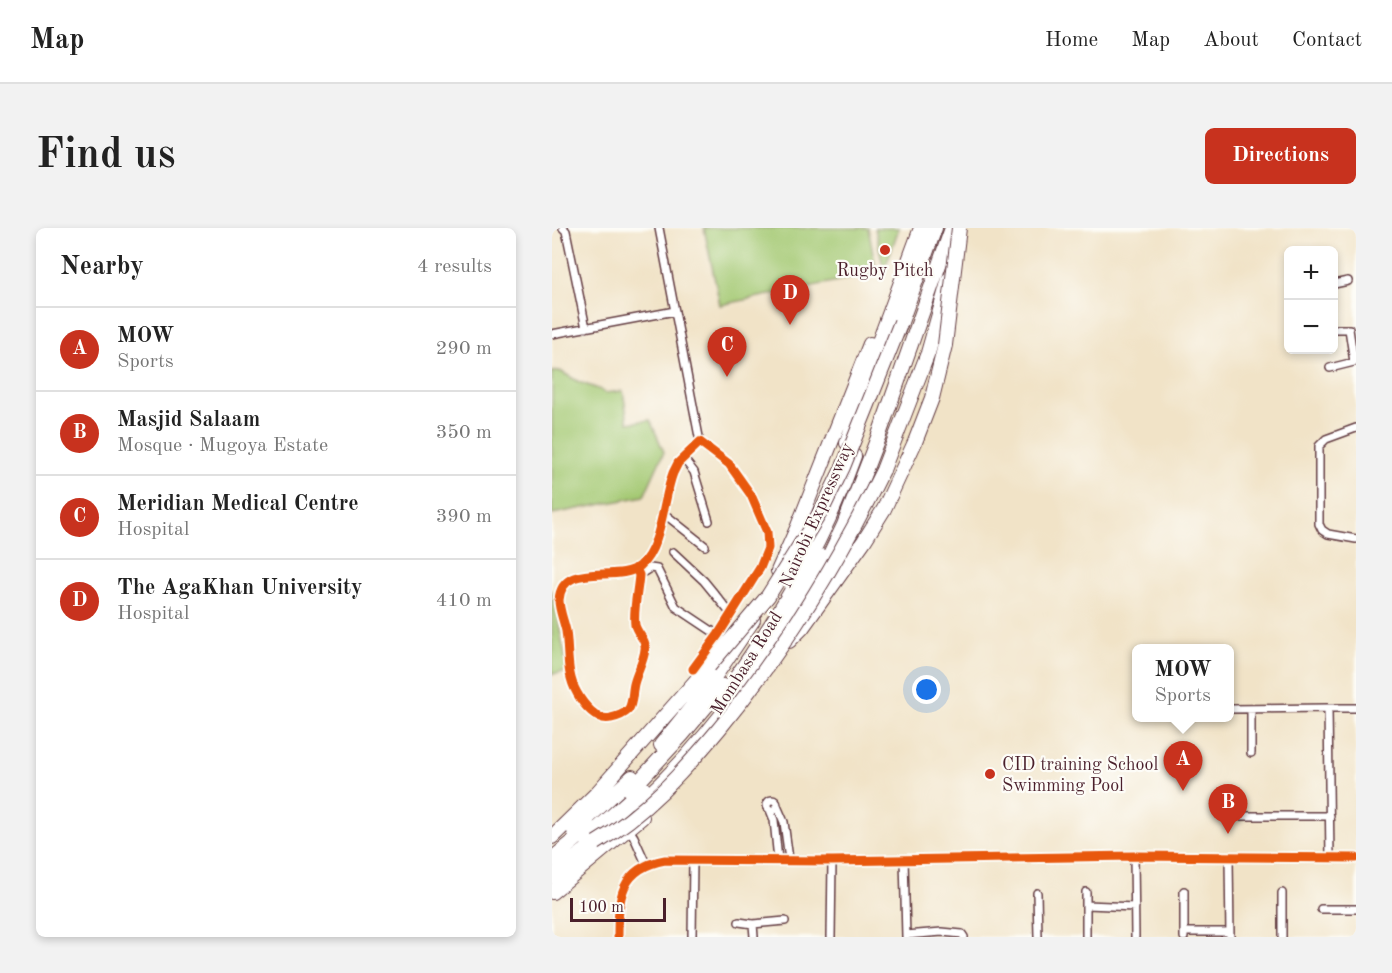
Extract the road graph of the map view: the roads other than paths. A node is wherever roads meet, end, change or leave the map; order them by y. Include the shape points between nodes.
1 (563, 228) edge
2 (659, 228) edge
3 (921, 228) edge
4 (935, 228) edge
5 (943, 228) edge
6 (952, 228) edge
7 (962, 228) edge
8 (1348, 281) dead end
9 (1338, 283) edge
10 (675, 311) junction
11 (896, 316) junction
12 (586, 328) junction
13 (1338, 329) edge
14 (552, 334) edge
15 (1355, 363) edge
16 (1330, 368) dead end
17 (1356, 428) edge
18 (700, 442) junction
19 (683, 458) junction
20 (662, 512) junction
21 (709, 521) dead end
22 (1356, 539) edge
23 (705, 546) dead end
24 (673, 552) dead end
25 (638, 572) junction
26 (731, 614) junction
27 (718, 635) junction
28 (767, 664) junction
29 (693, 669) dead end
30 (1328, 708) junction
31 (1356, 708) edge
32 (1234, 709) edge
33 (1251, 709) junction
34 (1251, 753) dead end
35 (1234, 816) dead end
36 (1330, 816) junction
37 (629, 829) junction
38 (552, 837) edge
39 (596, 843) junction
40 (552, 850) edge
41 (1134, 856) junction
42 (1229, 858) junction
43 (1330, 858) junction
44 (1356, 858) edge
45 (552, 859) edge
46 (789, 859) junction
47 (904, 859) junction
48 (778, 860) junction
49 (693, 861) junction
50 (832, 861) junction
51 (647, 866) junction
52 (552, 867) edge
53 (552, 876) edge
54 (1184, 891) dead end
55 (552, 892) edge
56 (1086, 892) dead end
57 (1037, 893) dead end
58 (1282, 893) dead end
59 (1087, 905) junction
60 (1135, 907) junction
61 (1321, 909) dead end
62 (1356, 909) edge
63 (785, 921) dead end
64 (739, 922) dead end
65 (753, 924) junction
66 (1184, 934) edge
67 (1230, 934) edge
68 (906, 936) edge
69 (618, 937) edge
70 (692, 937) edge
71 (754, 937) edge
72 (831, 937) edge
73 (964, 937) edge
74 (1038, 937) edge
75 (1086, 937) edge
76 (1135, 937) edge
77 (1282, 937) edge

1 - 12 street
2 - 10 street
3 - 11 highway, Mombasa Road
4 - 11 highway, Nairobi Expressway
5 - 39 highway, Nairobi Expressway, bridge via 849,491 804,591 757,666 703,737 647,797
6 - 28 highway, Mombasa Road via 844,525 813,588
7 - 28 highway, bridge via 945,345 932,398 915,442 884,509 864,541 802,628
7 - 39 highway, bridge via 928,353 883,470 832,570 771,664 687,767 637,815
8 - 9 street
10 - 12 street
10 - 18 street
11 - 38 highway, bridge via 843,467 823,508 768,596 596,794
11 - 40 highway via 874,334 798,526 771,588 745,634 652,756
11 - 45 highway, Mombasa Road via 873,358 823,517 767,621 728,679 654,766
11 - 52 highway, Nairobi Expressway, bridge via 845,481 797,584 760,645 676,754 606,823
12 - 14 street
13 - 15 street via 1348,329
15 - 16 street
17 - 22 street via 1326,439 1319,446 1318,506 1322,530
18 - 19 street
18 - 26 street via 729,464 751,495 767,532 768,548 760,568
19 - 20 street via 673,473
19 - 21 street via 694,472
20 - 23 street
20 - 25 street via 651,550
24 - 26 street
25 - 25 street via 574,577 561,593 570,659 568,674 582,702 602,718 625,713 630,706 645,651 635,621
25 - 27 street via 657,569 676,607
26 - 27 street
27 - 29 street
28 - 37 highway, Mombasa Road via 720,736
30 - 31 street
30 - 33 street
30 - 36 street
32 - 33 street
33 - 34 street
35 - 36 street
36 - 43 street
37 - 51 street
37 - 55 highway, Mombasa Road
39 - 53 highway, Nairobi Expressway
41 - 42 street
41 - 47 street
41 - 60 street
42 - 43 street
42 - 67 street
43 - 44 street
46 - 48 street
46 - 48 street via 783,822 774,808
46 - 50 street
47 - 50 street
47 - 68 street
48 - 49 street
49 - 51 street via 665,860
49 - 70 street
50 - 72 street
51 - 69 street via 630,878 621,893
54 - 66 street
56 - 59 street
57 - 74 street
58 - 77 street
59 - 60 street
59 - 75 street
60 - 76 street
61 - 62 street
63 - 65 street
64 - 65 street
65 - 71 street
66 - 67 street
68 - 73 street via 942,932

